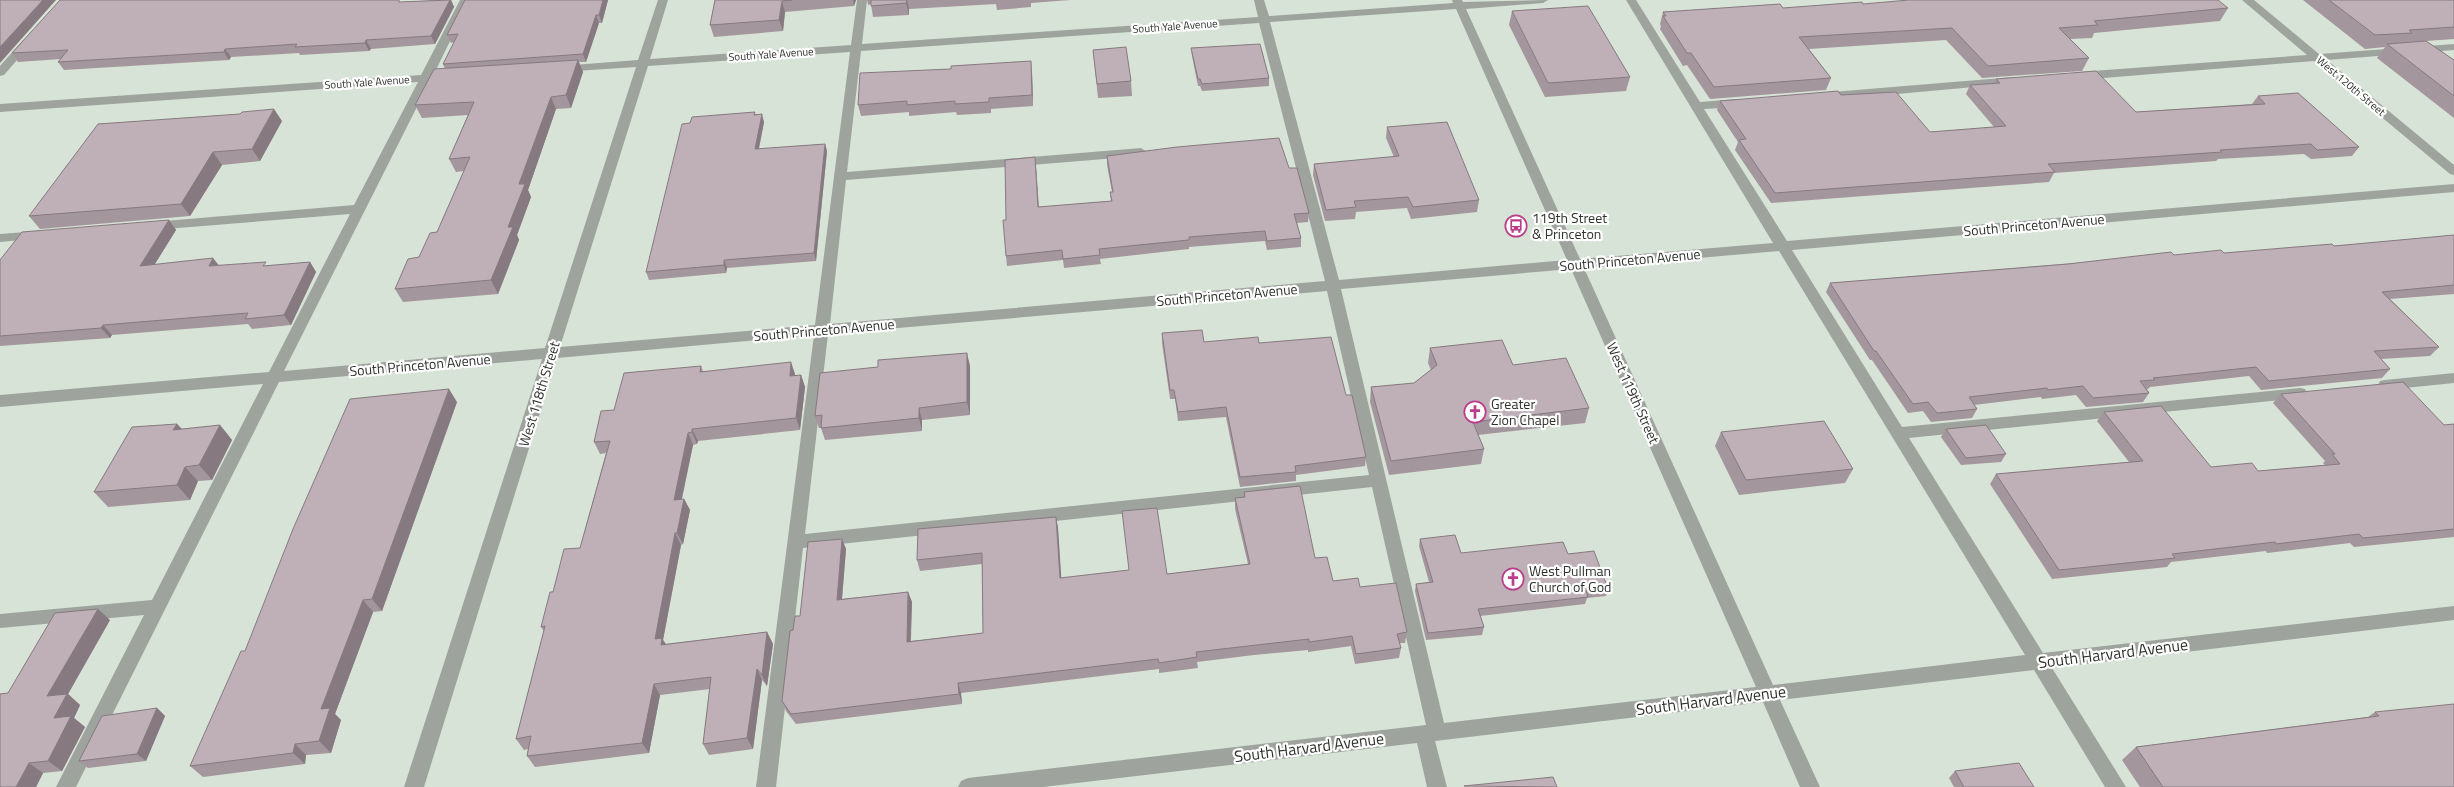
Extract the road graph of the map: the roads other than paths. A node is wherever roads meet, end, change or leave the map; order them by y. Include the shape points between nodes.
1 (465, 0) edge
2 (663, 0) edge
3 (862, 0) edge
4 (1259, 0) edge
5 (1543, 0) edge
6 (1631, 0) edge
7 (2247, 0) edge
8 (1458, 3) edge
9 (1264, 20) junction
10 (32, 36) edge
11 (2454, 47) edge
12 (856, 48) junction
13 (2317, 58) junction
14 (643, 63) junction
15 (548, 69) edge
16 (0, 73) edge
17 (463, 75) edge
18 (425, 78) junction
19 (2064, 78) edge
20 (2024, 81) edge
21 (1806, 98) edge
22 (1746, 102) edge
23 (1696, 106) junction
24 (0, 108) edge
25 (1157, 151) edge
26 (2454, 171) edge
27 (841, 176) junction
28 (2454, 188) edge
29 (359, 209) junction
30 (136, 227) edge
31 (48, 234) edge
32 (0, 238) edge
33 (1783, 246) junction
34 (1575, 264) junction
35 (1334, 286) junction
36 (822, 330) junction
37 (551, 354) junction
38 (273, 378) junction
39 (2454, 378) edge
40 (2375, 386) edge
41 (2315, 392) edge
42 (0, 401) edge
43 (1898, 433) junction
44 (1379, 480) junction
45 (796, 542) junction
46 (157, 607) junction
47 (2454, 613) edge
48 (0, 622) edge
49 (2039, 662) junction
50 (1767, 693) junction
51 (1430, 733) junction
52 (66, 787) edge
53 (414, 787) edge
54 (766, 787) edge
55 (968, 787) edge
56 (1437, 787) edge
57 (1810, 787) edge
58 (2116, 787) edge

1 - 18 street
2 - 14 street, West 118th Street
3 - 12 street
4 - 9 street
5 - 8 street, South Yale Avenue
6 - 23 street
7 - 13 street, West 120th Street
8 - 9 street, South Yale Avenue
8 - 34 street, West 119th Street
9 - 12 street, South Yale Avenue
9 - 35 street via 1290,141
10 - 16 street
11 - 13 street
12 - 14 street, South Yale Avenue
12 - 27 street
13 - 19 street
13 - 26 street, West 120th Street
14 - 15 street, South Yale Avenue
14 - 37 street, West 118th Street
17 - 18 street, South Yale Avenue
18 - 24 street, South Yale Avenue
18 - 29 street
20 - 21 street
22 - 23 street
23 - 33 street
25 - 27 street
27 - 36 street
28 - 33 street, South Princeton Avenue
29 - 30 street
29 - 38 street
31 - 32 street
33 - 34 street, South Princeton Avenue
33 - 43 street
34 - 35 street, South Princeton Avenue
34 - 50 street, West 119th Street
35 - 36 street, South Princeton Avenue
35 - 44 street
36 - 37 street, South Princeton Avenue
36 - 45 street
37 - 38 street, South Princeton Avenue
37 - 53 street, West 118th Street
38 - 42 street, South Princeton Avenue
38 - 46 street
39 - 40 street
41 - 43 street
43 - 49 street
44 - 45 street
44 - 51 street
45 - 54 street
46 - 48 street
46 - 52 street
47 - 49 street, South Harvard Avenue
49 - 50 street, South Harvard Avenue
49 - 58 street
50 - 51 street, South Harvard Avenue
50 - 57 street, West 119th Street
51 - 55 street, South Harvard Avenue
51 - 56 street

